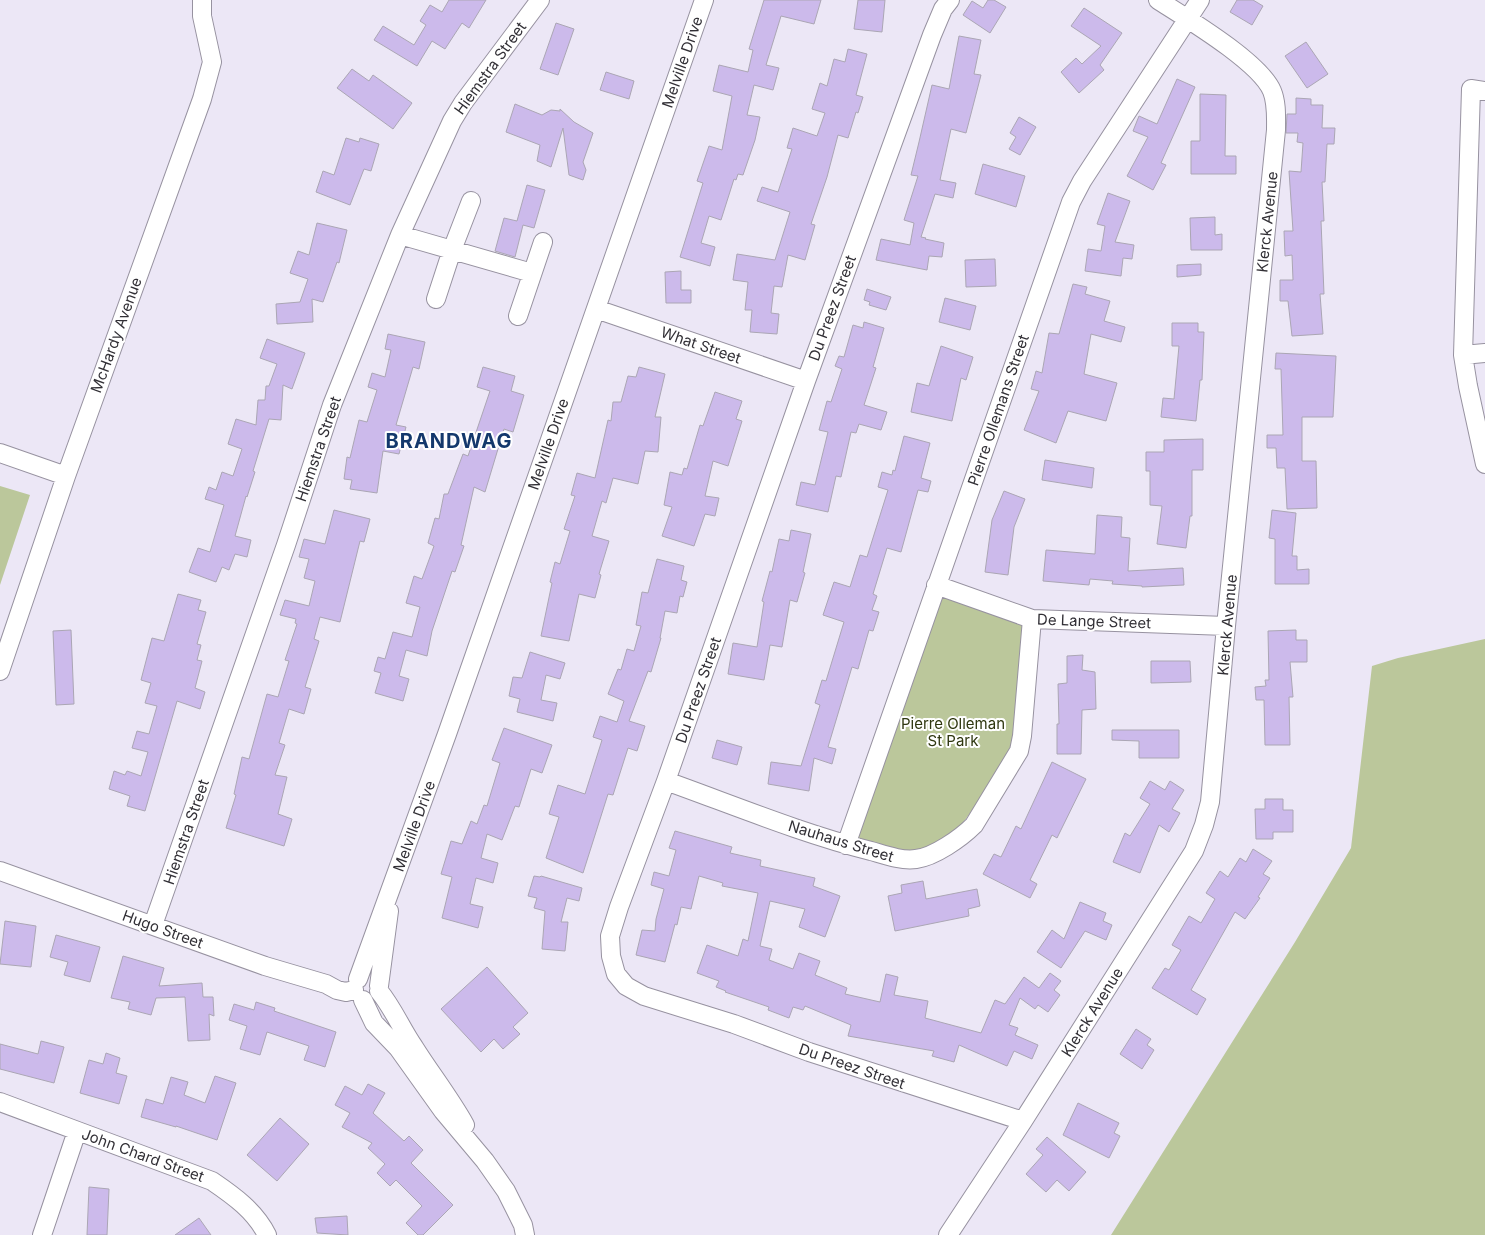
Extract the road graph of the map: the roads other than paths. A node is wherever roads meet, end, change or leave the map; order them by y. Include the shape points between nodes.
1 (202, 0) edge
2 (540, 0) edge
3 (704, 0) edge
4 (950, 0) edge
5 (1158, 0) edge
6 (1200, 0) edge
7 (1187, 18) junction
8 (1485, 91) edge
9 (471, 201) dead end
10 (400, 235) junction
11 (543, 242) dead end
12 (452, 250) junction
13 (532, 273) junction
14 (436, 299) dead end
15 (596, 309) junction
16 (518, 316) dead end
17 (1485, 353) edge
18 (1463, 355) junction
19 (806, 381) junction
20 (0, 453) edge
21 (1485, 464) edge
22 (66, 476) junction
23 (936, 585) junction
24 (1032, 619) junction
25 (1226, 626) junction
26 (0, 670) edge
27 (666, 782) junction
28 (846, 845) junction
29 (0, 872) edge
30 (391, 888) junction
31 (153, 925) junction
32 (358, 988) junction
33 (379, 988) junction
34 (0, 1102) edge
35 (1023, 1121) junction
36 (78, 1131) junction
37 (485, 1161) junction
38 (42, 1235) edge
39 (267, 1235) edge
40 (525, 1235) edge
41 (948, 1235) edge

1 - 22 street, McHardy Avenue via 202,16 212,62 202,99
2 - 10 street, Hiemstra Street via 472,89 452,122
3 - 15 street, Melville Drive
4 - 19 street, Du Preez Street via 932,35
5 - 7 street, Klerck Avenue
6 - 7 street, Pierre Ollemans Street
7 - 23 street, Pierre Ollemans Street via 1071,202
7 - 25 street, Klerck Avenue via 1264,77 1276,106
8 - 18 street via 1471,89
9 - 12 street
10 - 12 street
10 - 31 street, Hiemstra Street via 332,405
11 - 13 street
12 - 13 street
12 - 14 street
13 - 16 street
15 - 19 street, What Street
15 - 30 street, Melville Drive
17 - 18 street
18 - 21 street
19 - 27 street, Du Preez Street
20 - 22 street
22 - 26 street, McHardy Avenue
23 - 24 street, De Lange Street
23 - 28 street, Pierre Ollemans Street
24 - 25 street, De Lange Street
24 - 28 street, Nauhaus Street via 1019,751 974,825 965,834 917,859 905,860
25 - 35 street, Klerck Avenue via 1210,802 1204,825 1189,859
27 - 28 street, Nauhaus Street
27 - 35 street, Du Preez Street via 610,936 610,956 616,974 626,986 644,996
29 - 31 street, Hugo Street
30 - 32 street, Melville Drive
30 - 33 street, Melville Drive
31 - 32 street, Hugo Street via 346,992
32 - 33 street, Hugo Street via 362,976 370,976 377,981
32 - 37 street via 374,1023 398,1048 442,1111
33 - 37 street via 417,1052 452,1102
34 - 36 street, John Chard Street
35 - 41 street, Klerck Avenue
36 - 38 street
36 - 39 street, John Chard Street via 212,1181 237,1198 261,1222
37 - 40 street via 506,1191

